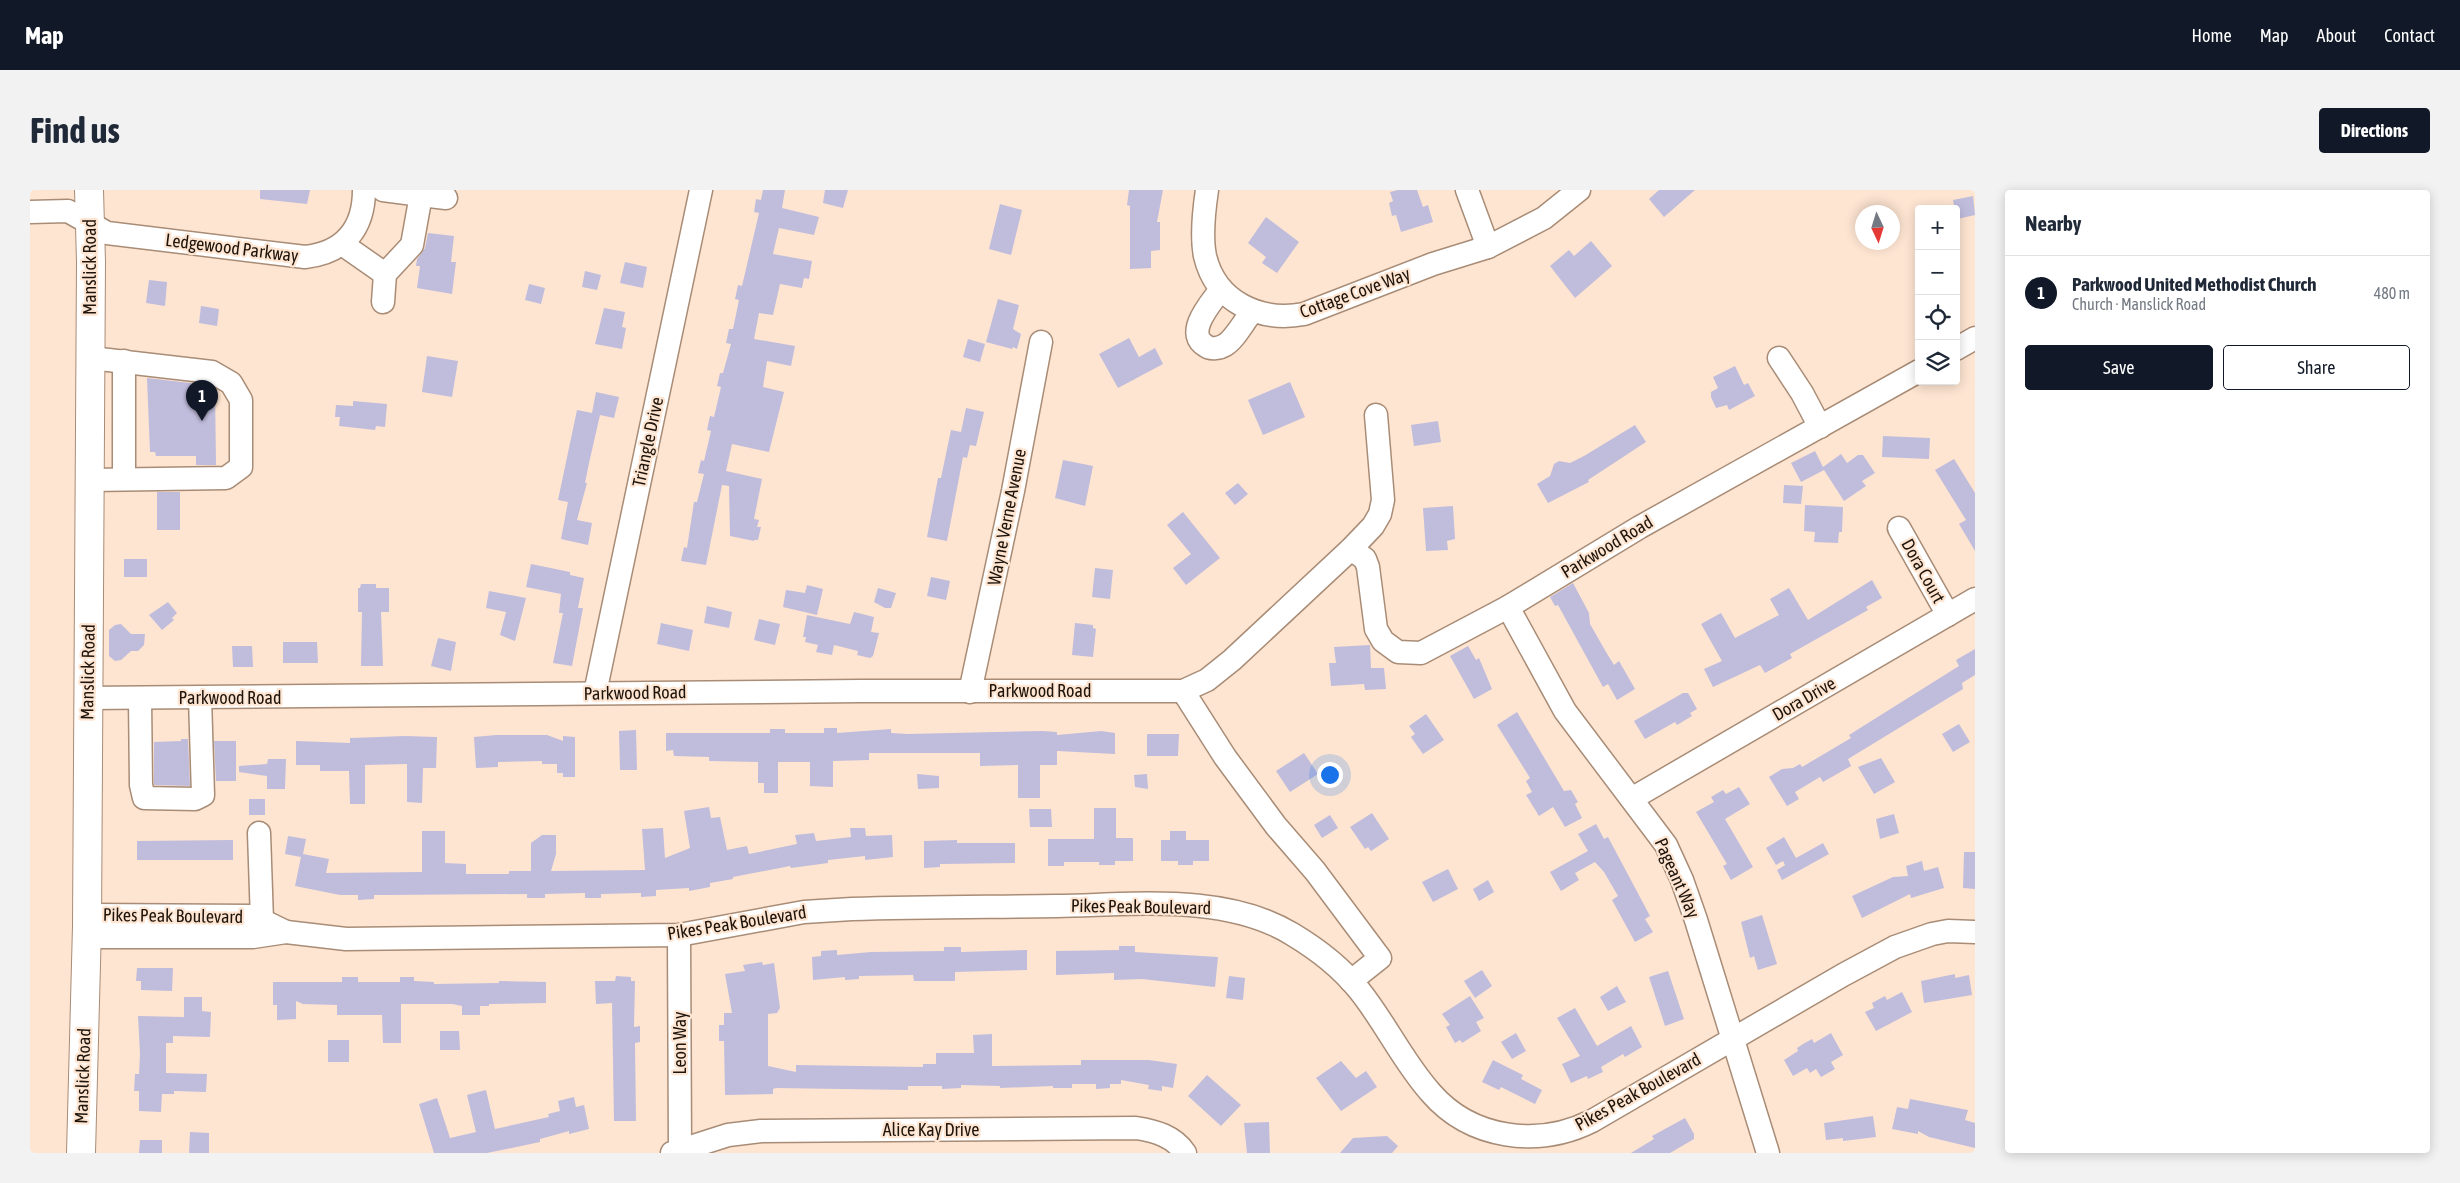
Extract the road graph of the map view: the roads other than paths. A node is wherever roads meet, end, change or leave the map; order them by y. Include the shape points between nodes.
1 (89, 190) edge
2 (364, 190) edge
3 (383, 190) edge
4 (701, 190) edge
5 (1207, 190) edge
6 (1467, 190) edge
7 (1579, 190) edge
8 (421, 195) junction
9 (446, 198) dead end
10 (30, 212) edge
11 (91, 223) junction
12 (342, 244) junction
13 (1488, 247) junction
14 (385, 274) junction
15 (1221, 289) junction
16 (383, 302) dead end
17 (1252, 312) junction
18 (1975, 338) edge
19 (1041, 342) dead end
20 (1960, 347) edge
21 (90, 358) junction
22 (1779, 358) dead end
23 (124, 361) junction
24 (1915, 373) edge
25 (1376, 415) dead end
26 (1820, 427) junction
27 (124, 479) junction
28 (90, 480) junction
29 (1899, 528) dead end
30 (1351, 550) junction
31 (1975, 599) edge
32 (1508, 607) junction
33 (1948, 614) junction
34 (1183, 691) junction
35 (970, 692) junction
36 (595, 693) junction
37 (87, 698) junction
38 (140, 698) junction
39 (200, 698) junction
40 (1632, 798) junction
41 (259, 833) dead end
42 (262, 921) junction
43 (87, 926) junction
44 (286, 932) junction
45 (1975, 932) edge
46 (679, 935) junction
47 (1351, 981) junction
48 (1732, 1039) junction
49 (1516, 1145) edge
50 (676, 1152) edge
51 (81, 1153) edge
52 (1185, 1153) edge
53 (1768, 1153) edge

1 - 11 main road, Manslick Road
2 - 12 street, Ledgewood Parkway via 360,218
3 - 8 street
4 - 36 street, Triangle Drive
5 - 15 street, Cottage Cove Way via 1204,249 1211,272
6 - 13 street
7 - 13 street, Cottage Cove Way via 1544,218
8 - 9 street
8 - 14 street via 412,245
10 - 11 street, Ledgewood Parkway via 68,211
11 - 12 street, Ledgewood Parkway via 107,232 305,258 320,256
11 - 21 main road, Manslick Road
12 - 14 street
13 - 17 street, Cottage Cove Way via 1433,264 1304,314 1287,318
14 - 16 street
15 - 17 street, Cottage Cove Way
15 - 17 street via 1198,327 1198,338 1206,347 1226,344
18 - 20 street
19 - 35 street, Wayne Verne Avenue
21 - 23 street
21 - 28 main road, Manslick Road
22 - 26 street
23 - 27 street
23 - 27 street via 212,372 231,383 241,400 241,467 226,478
24 - 26 street, Parkwood Road
25 - 30 street, Parkwood Road via 1383,500 1373,526
26 - 32 street, Parkwood Road via 1640,527
27 - 28 street
28 - 37 main road, Manslick Road
29 - 33 street, Dora Court
30 - 32 street, Parkwood Road via 1365,559 1368,567 1376,629 1383,641 1398,652 1421,653
30 - 34 street, Parkwood Road via 1232,660 1207,680
31 - 33 street, Dora Drive
32 - 40 street, Pageant Way via 1565,711
33 - 40 street, Dora Drive
34 - 35 street, Parkwood Road
34 - 47 street via 1225,757 1380,958
35 - 36 street, Parkwood Road
36 - 39 street, Parkwood Road
37 - 38 street, Parkwood Road
37 - 43 main road, Manslick Road
38 - 39 street, Parkwood Road
38 - 39 street via 144,798 195,799 203,795
40 - 48 street, Pageant Way via 1666,845 1682,880
41 - 42 street
42 - 43 street, Pikes Peak Boulevard via 253,916
42 - 44 street, Pikes Peak Boulevard
43 - 44 street, Pikes Peak Boulevard via 253,936
43 - 51 main road, Manslick Road
44 - 46 street, Pikes Peak Boulevard via 346,939
45 - 48 street, Pikes Peak Boulevard via 1932,934 1895,947
46 - 47 street, Pikes Peak Boulevard via 804,912 852,909 1196,906 1244,913 1290,932 1322,953
46 - 50 street, Leon Way
47 - 49 street, Pikes Peak Boulevard via 1430,1093 1446,1108 1477,1127
48 - 49 street, Pikes Peak Boulevard via 1574,1129
48 - 53 street, Pageant Way
50 - 52 street, Alice Kay Drive via 728,1135 761,1131 1136,1128 1164,1135

